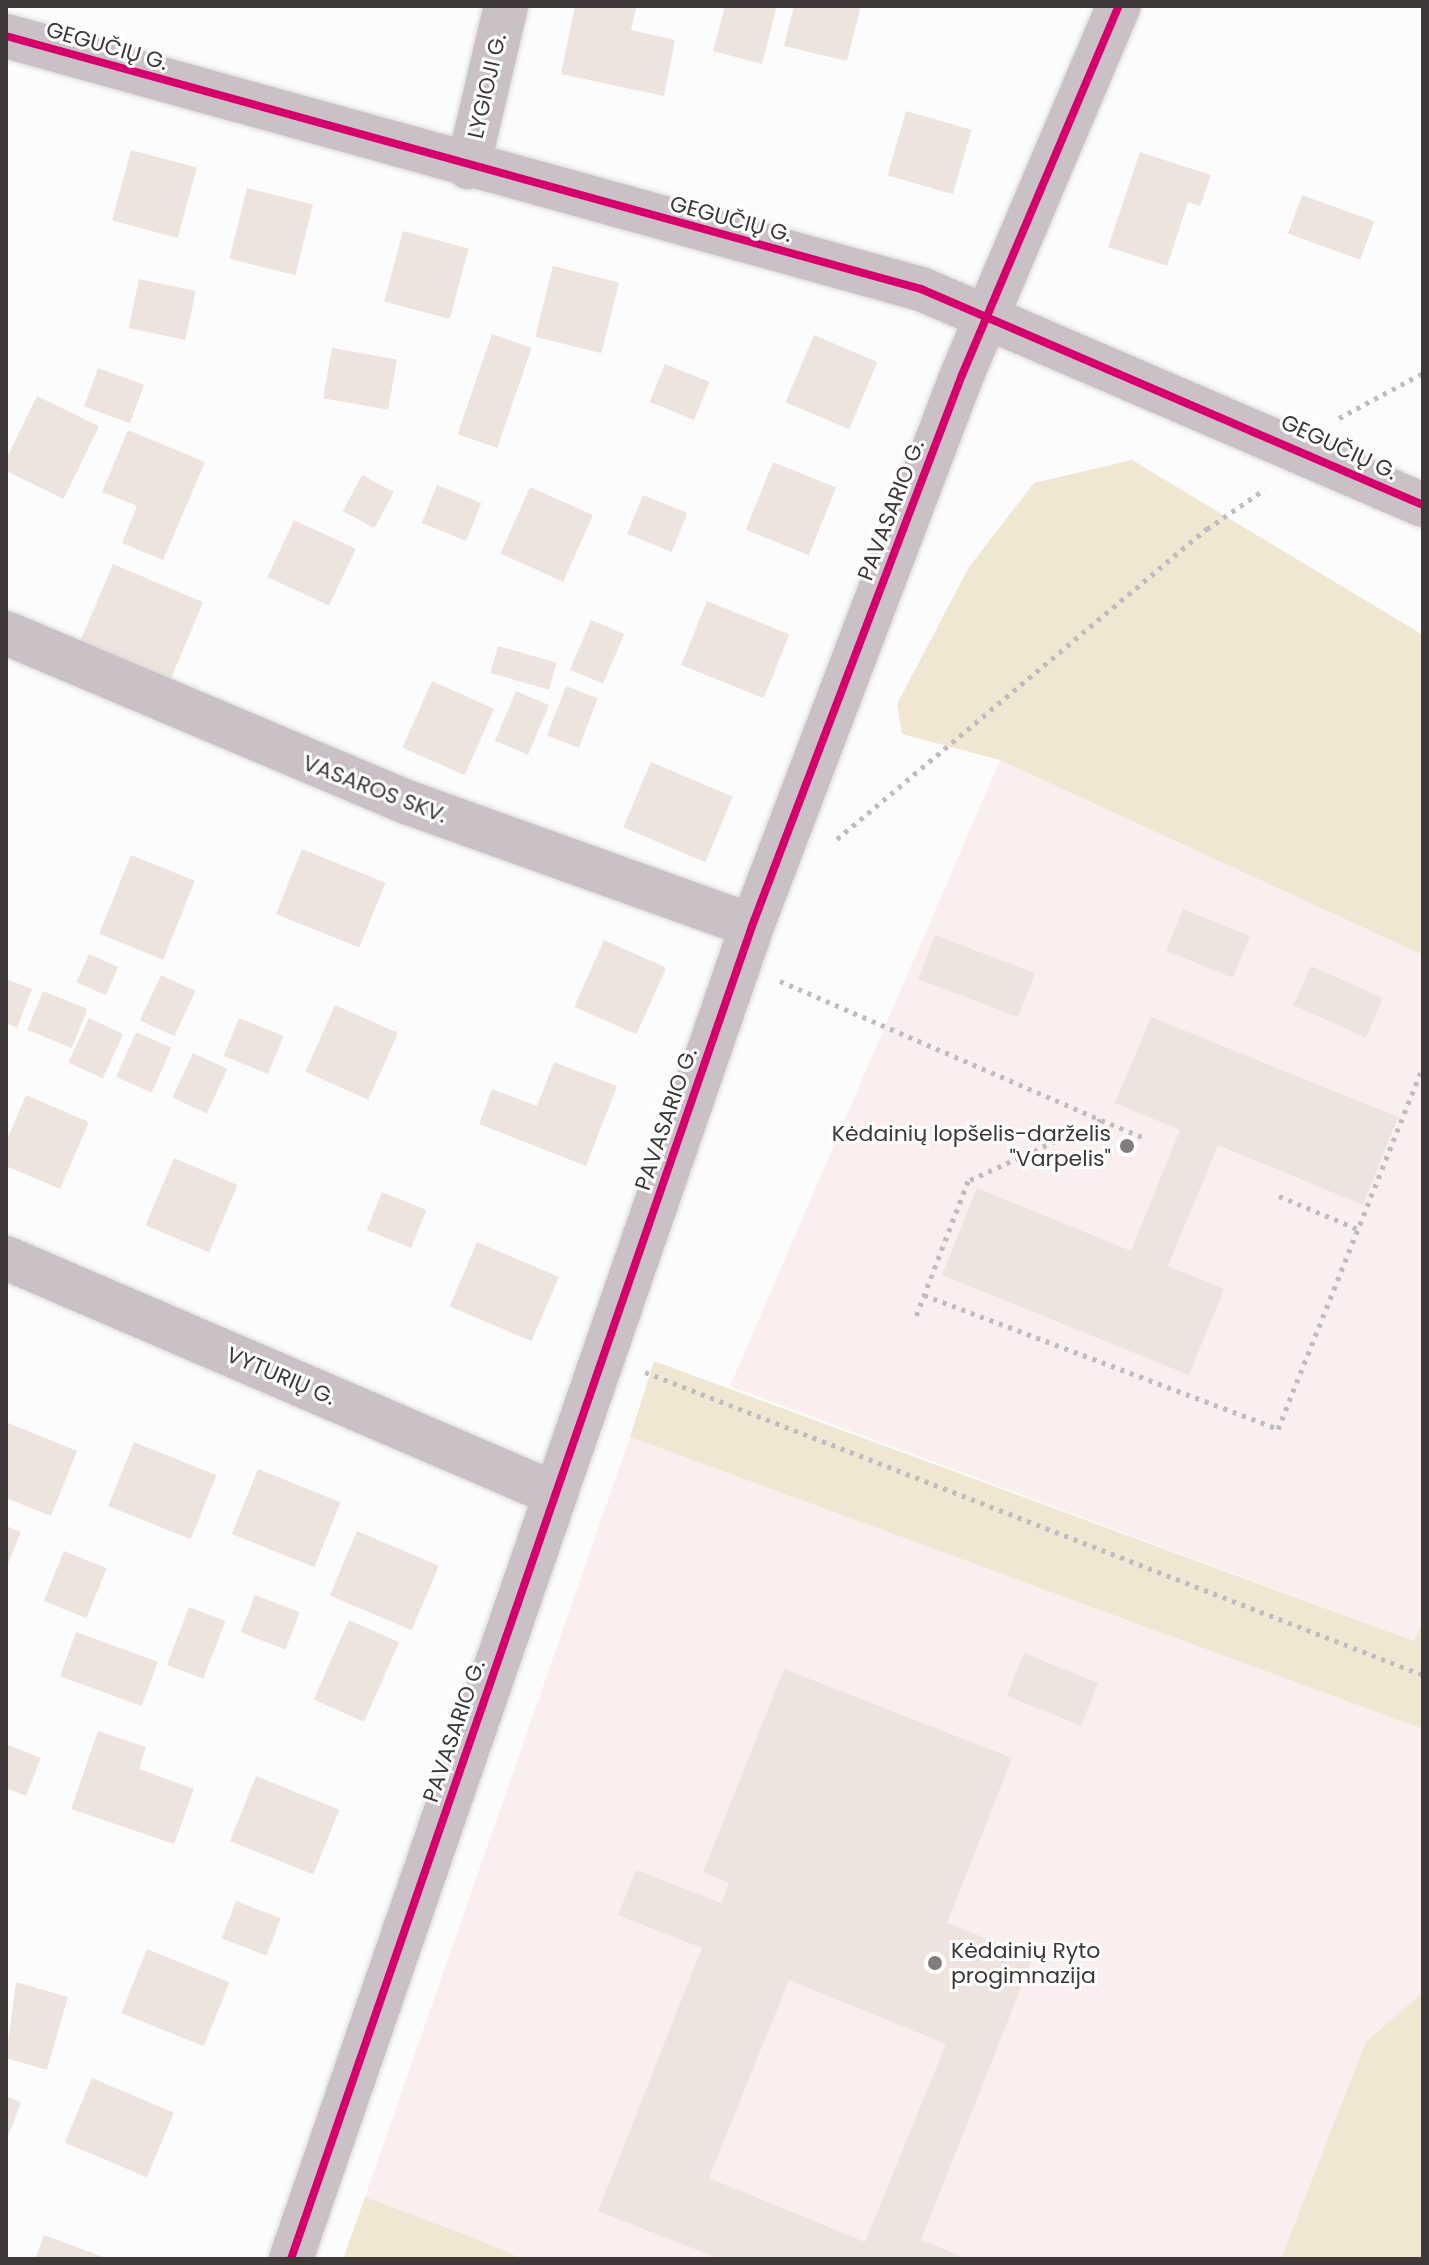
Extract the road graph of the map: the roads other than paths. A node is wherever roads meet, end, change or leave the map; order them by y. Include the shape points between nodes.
1 (506, 6) edge
2 (1119, 6) edge
3 (6, 36) edge
4 (468, 167) junction
5 (989, 314) junction
6 (1423, 505) edge
7 (6, 633) edge
8 (746, 944) junction
9 (6, 1258) edge
10 (555, 1494) junction
11 (291, 2259) edge

1 - 4 street, LYGIOJI G.
2 - 5 street, PAVASARIO G.
3 - 4 street, GEGUČIŲ G.
4 - 5 street, GEGUČIŲ G.
5 - 6 street, GEGUČIŲ G.
5 - 8 street, PAVASARIO G.
7 - 8 street, VASAROS SKV.
8 - 10 street, PAVASARIO G.
9 - 10 street, VYTURIŲ G.
10 - 11 street, PAVASARIO G.

